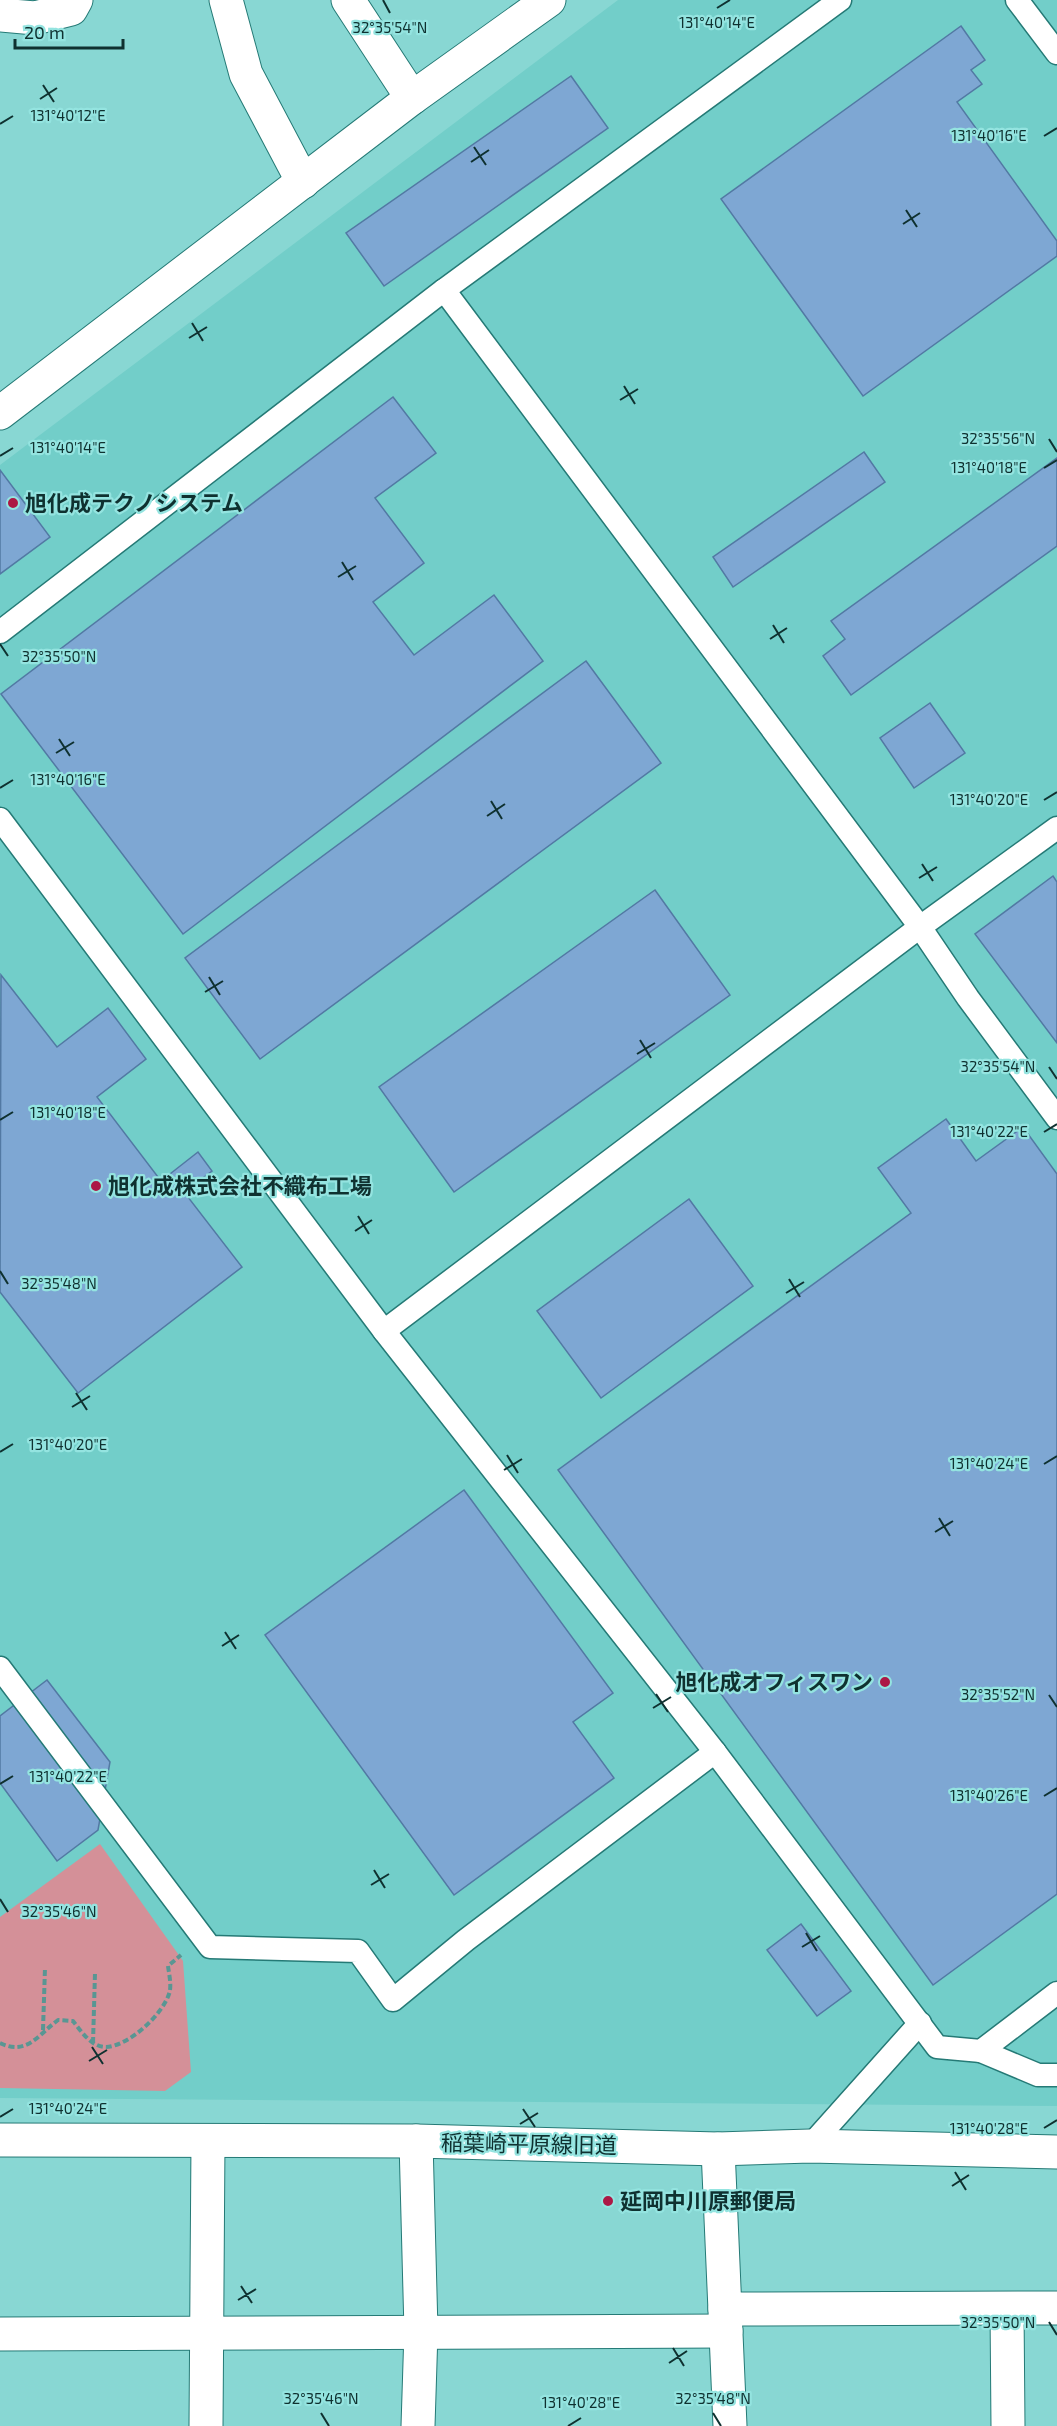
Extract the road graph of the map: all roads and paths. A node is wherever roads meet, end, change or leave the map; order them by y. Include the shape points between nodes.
1 (76, 0) edge
2 (226, 0) edge
3 (348, 0) edge
4 (549, 0) edge
5 (840, 0) edge
6 (1017, 0) edge
7 (0, 15) edge
8 (1057, 53) edge
9 (412, 98) junction
10 (303, 182) junction
11 (444, 290) junction
12 (0, 413) edge
13 (0, 632) edge
14 (0, 819) edge
15 (1057, 828) edge
16 (920, 927) junction
17 (1057, 1118) edge
18 (384, 1331) junction
19 (0, 1668) edge
20 (715, 1752) junction
21 (168, 1966) dead end
22 (45, 1968) dead end
23 (95, 1973) dead end
24 (1057, 1994) edge
25 (920, 2023) junction
26 (43, 2031) junction
27 (0, 2043) edge
28 (93, 2043) junction
29 (981, 2050) junction
30 (1057, 2075) edge
31 (0, 2140) edge
32 (208, 2141) junction
33 (416, 2141) junction
34 (810, 2146) junction
35 (718, 2148) junction
36 (1057, 2152) edge
37 (1057, 2308) edge
38 (1007, 2309) junction
39 (725, 2320) junction
40 (421, 2331) junction
41 (0, 2334) edge
42 (208, 2334) junction
43 (206, 2426) edge
44 (418, 2426) edge
45 (730, 2426) edge
46 (1008, 2426) edge

1 - 7 street via 71,9 35,18
2 - 10 street via 246,74
3 - 9 street
4 - 9 street
5 - 11 lane
6 - 8 lane
9 - 10 street
10 - 12 street
11 - 13 lane
11 - 16 lane
14 - 18 lane
15 - 16 lane
16 - 17 lane
16 - 18 lane
18 - 20 lane
19 - 20 lane via 210,1947 358,1951 393,2000
20 - 25 lane
21 - 28 path via 170,1993 156,2016 133,2038 105,2047
22 - 26 path
23 - 28 path
24 - 29 lane
25 - 29 lane via 937,2047
25 - 34 lane
26 - 27 path via 28,2046 9,2047
26 - 28 path via 58,2020 73,2021
29 - 30 lane via 1038,2075
31 - 32 street, 稲葉崎平原線旧道
32 - 33 street, 稲葉崎平原線旧道
32 - 42 street
33 - 35 street, 稲葉崎平原線旧道
33 - 40 street
34 - 35 street, 稲葉崎平原線旧道
34 - 36 street, 稲葉崎平原線旧道
35 - 39 street
37 - 38 street
38 - 39 street
38 - 46 street
39 - 40 street
39 - 45 street
40 - 42 street
40 - 44 street
41 - 42 street
42 - 43 street

